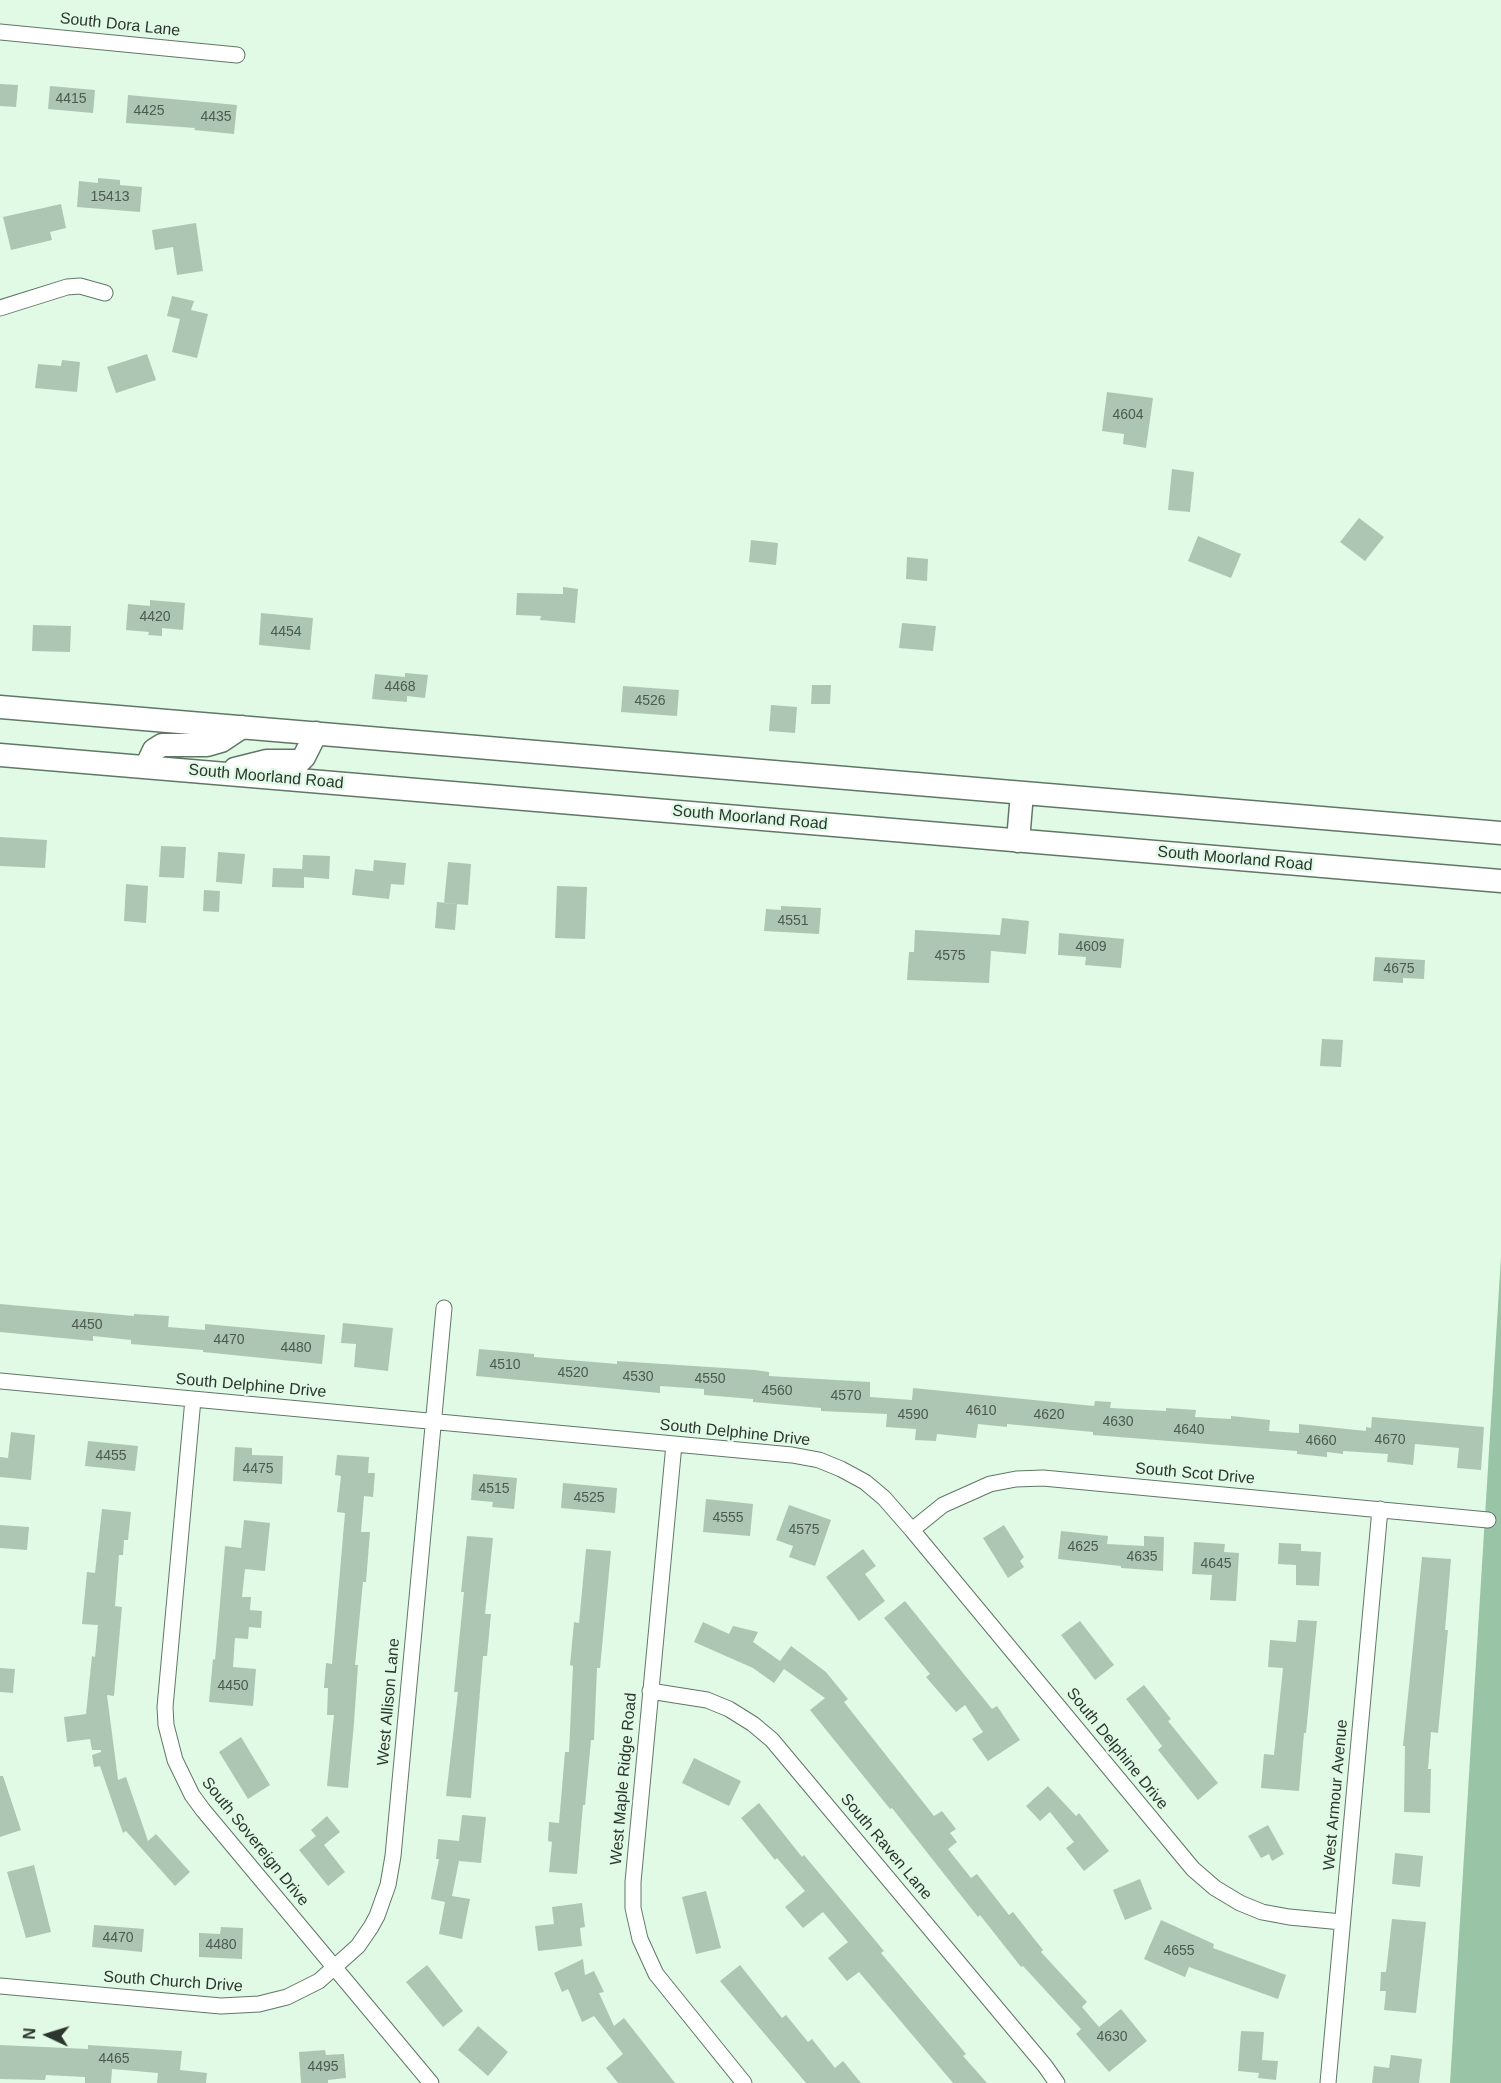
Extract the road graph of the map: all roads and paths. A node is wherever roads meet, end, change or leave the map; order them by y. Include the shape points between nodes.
1 (0, 32) edge
2 (237, 55) dead end
3 (105, 293) dead end
4 (0, 308) edge
5 (0, 707) edge
6 (242, 727) junction
7 (316, 733) junction
8 (0, 755) edge
9 (146, 767) junction
10 (216, 773) junction
11 (1022, 793) junction
12 (1501, 833) edge
13 (1018, 841) junction
14 (1501, 881) edge
15 (444, 1308) dead end
16 (0, 1381) edge
17 (193, 1399) junction
18 (433, 1421) junction
19 (674, 1444) junction
20 (1380, 1509) junction
21 (1488, 1520) dead end
22 (912, 1530) junction
23 (650, 1692) junction
24 (1342, 1922) junction
25 (335, 1968) junction
26 (0, 1986) edge
27 (431, 2083) edge
28 (744, 2083) edge
29 (1057, 2083) edge
30 (1328, 2083) edge

1 - 2 street, South Dora Lane
3 - 4 street via 80,286 67,287
5 - 6 main road
6 - 7 main road
6 - 9 main road via 207,745 162,745 154,750
7 - 10 main road via 300,761 267,761
7 - 11 main road
8 - 9 main road, South Moorland Road
9 - 10 main road, South Moorland Road
10 - 13 main road, South Moorland Road
11 - 12 main road
11 - 13 main road
13 - 14 main road, South Moorland Road
15 - 18 street, West Allison Lane
16 - 17 street, South Delphine Drive
17 - 18 street, South Delphine Drive
17 - 25 street, South Sovereign Drive via 165,1707 174,1760 203,1810
18 - 19 street, South Delphine Drive
18 - 25 street, West Allison Lane via 388,1885 371,1928
19 - 22 street, South Delphine Drive via 819,1460 865,1482
19 - 23 street, West Maple Ridge Road
20 - 21 street, South Scot Drive
20 - 22 street, South Scot Drive via 1043,1478 1017,1479 960,1496
20 - 24 street, West Armour Avenue
22 - 24 street, South Delphine Drive via 1193,1869 1215,1888 1262,1912
23 - 28 street, West Maple Ridge Road via 633,1882 633,1908 640,1939 668,1990
23 - 29 street, South Raven Lane via 707,1700 729,1709 772,1740
24 - 30 street, West Armour Avenue
25 - 26 street, South Church Drive via 287,1997 234,2007
25 - 27 street, South Sovereign Drive

